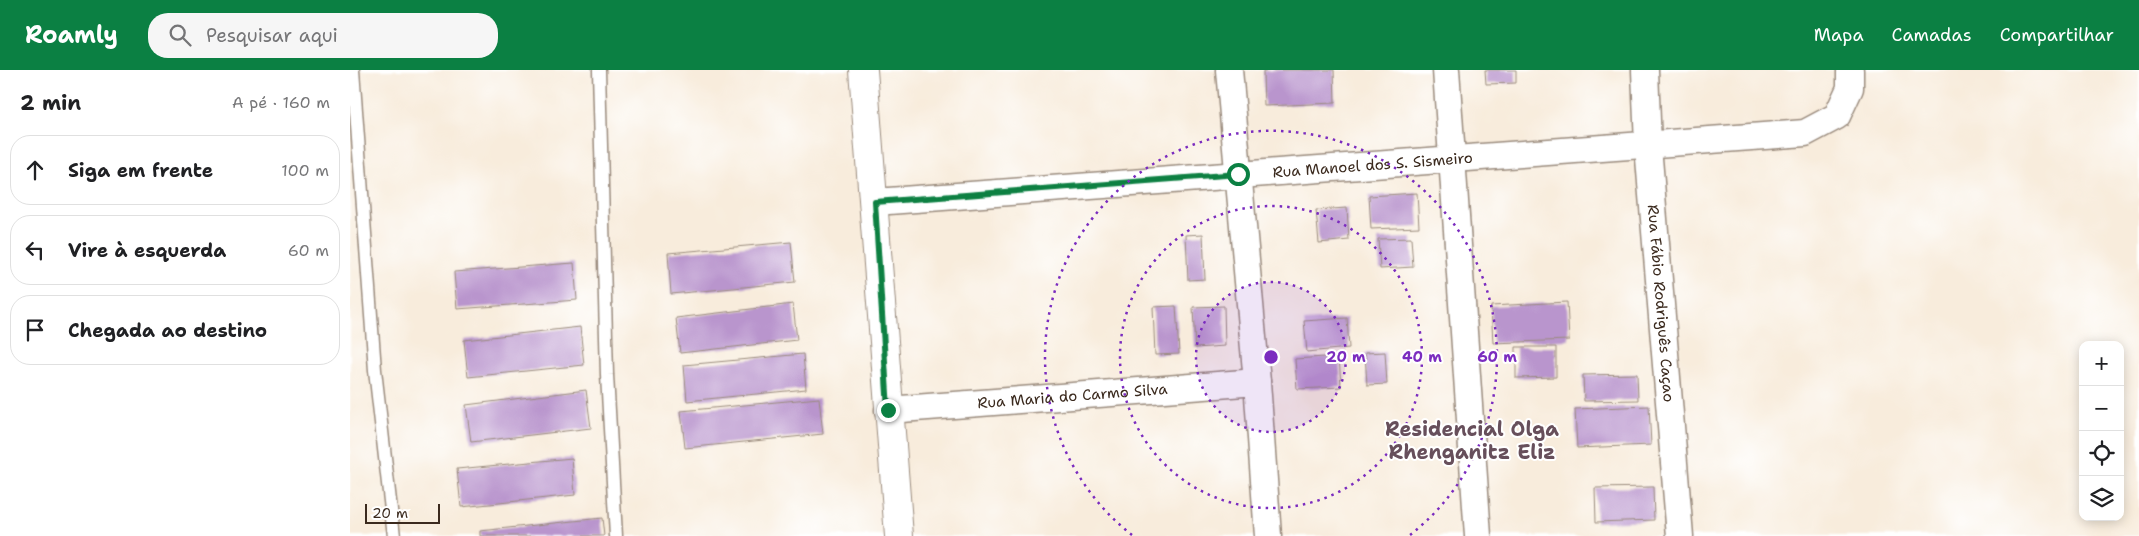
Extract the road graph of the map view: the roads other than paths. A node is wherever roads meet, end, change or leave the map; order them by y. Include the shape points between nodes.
1 (353, 70) edge
2 (599, 70) edge
3 (863, 70) edge
4 (1229, 70) edge
5 (1446, 70) edge
6 (1645, 70) edge
7 (1850, 70) edge
8 (1648, 146) junction
9 (1452, 159) junction
10 (1238, 174) junction
11 (875, 202) junction
12 (1257, 382) junction
13 (888, 410) junction
14 (394, 536) edge
15 (616, 536) edge
16 (899, 536) edge
17 (1268, 536) edge
18 (1478, 536) edge
19 (1680, 536) edge

1 - 14 lane via 375,370
2 - 15 lane via 607,375
3 - 11 street
4 - 10 street
5 - 9 street
6 - 8 street, Rua Fábio Rodriguês Caçao
7 - 8 street, Rua Manoel dos S. Sismeiro via 1850,88 1837,116 1805,133
8 - 9 street, Rua Manoel dos S. Sismeiro
8 - 19 street, Rua Fábio Rodriguês Caçao
9 - 10 street, Rua Manoel dos S. Sismeiro
9 - 18 street
10 - 11 street, Rua Manoel dos S. Sismeiro
10 - 12 street
11 - 13 street
12 - 13 street, Rua Maria do Carmo Silva
12 - 17 street
13 - 16 street

